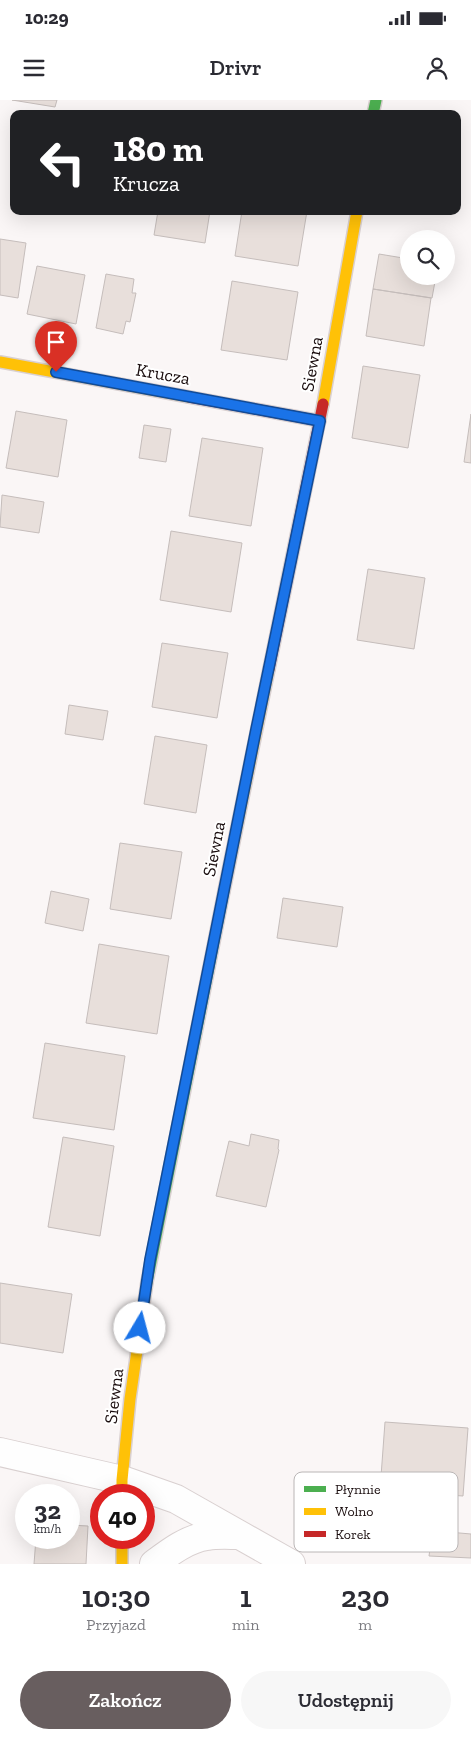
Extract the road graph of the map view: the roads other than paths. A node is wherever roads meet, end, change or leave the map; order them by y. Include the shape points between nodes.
1 (355, 215) edge
2 (0, 362) edge
3 (320, 421) junction
4 (0, 1452) edge
5 (108, 1484) edge
6 (122, 1484) edge
7 (155, 1495) edge
8 (240, 1535) junction
9 (122, 1549) edge
10 (122, 1564) edge
11 (154, 1564) edge
12 (291, 1564) edge

1 - 3 street, Siewna
2 - 3 street, Krucza
3 - 6 street, Siewna via 150,1260 130,1399
4 - 5 street
7 - 8 street via 176,1499
8 - 11 street via 207,1536 191,1541 170,1551
8 - 12 street
9 - 10 street

